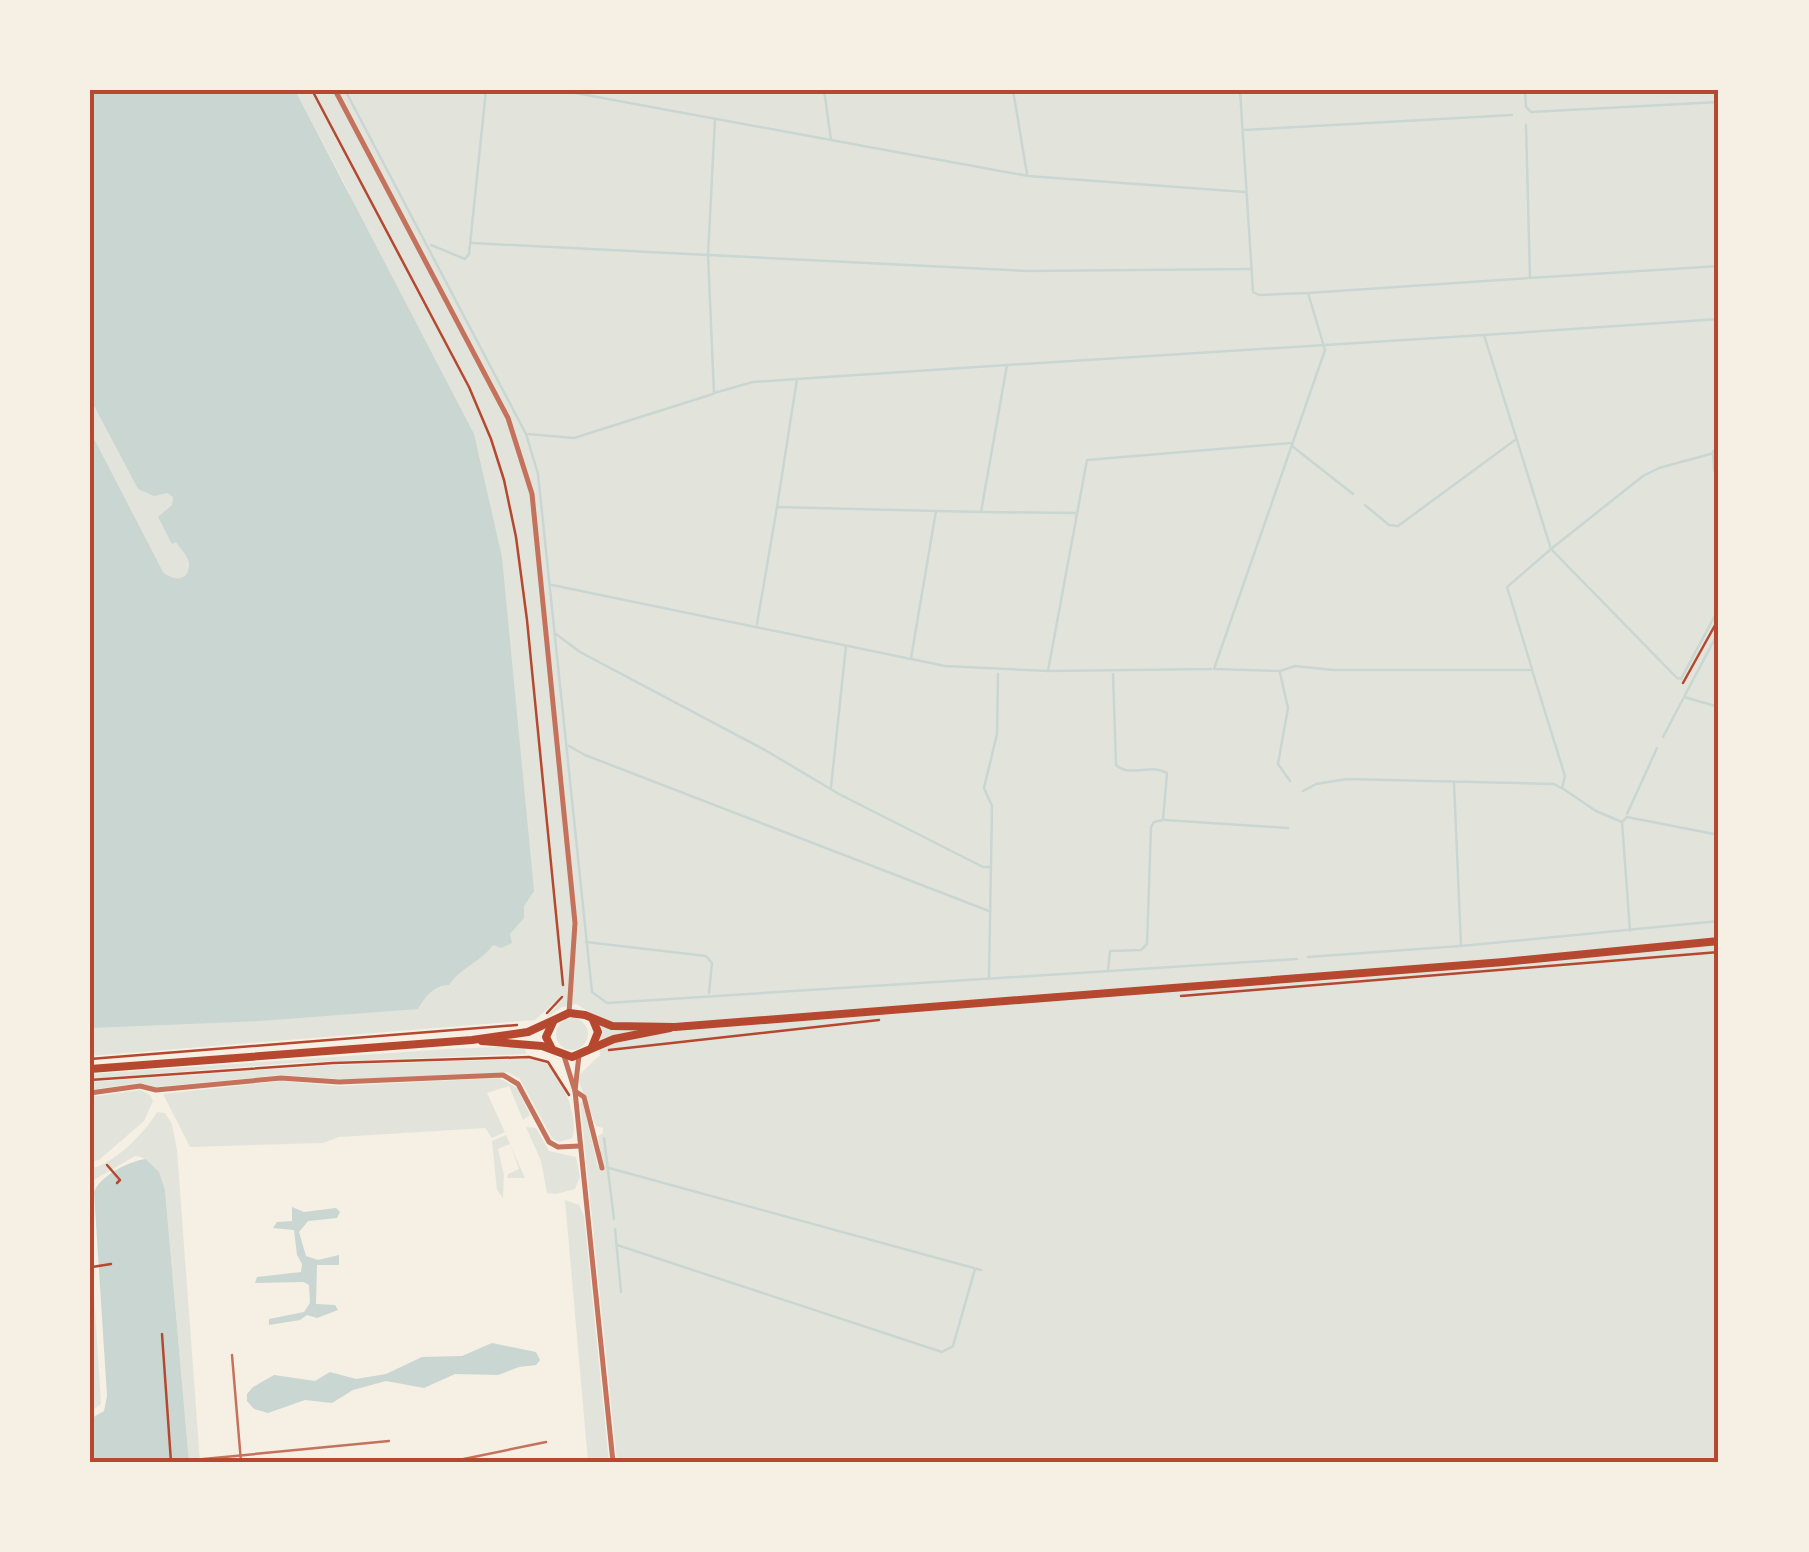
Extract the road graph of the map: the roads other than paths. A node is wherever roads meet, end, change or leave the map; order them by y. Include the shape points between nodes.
1 (335, 90) edge
2 (1719, 941) edge
3 (569, 1013) junction
4 (549, 1018) junction
5 (592, 1020) junction
6 (674, 1027) junction
7 (472, 1040) junction
8 (554, 1051) junction
9 (589, 1051) junction
10 (564, 1056) junction
11 (579, 1056) junction
12 (90, 1069) edge
13 (575, 1090) junction
14 (90, 1093) edge
15 (580, 1146) junction
16 (602, 1168) dead end
17 (232, 1355) dead end
18 (389, 1442) dead end
19 (546, 1442) dead end
20 (240, 1456) junction
21 (194, 1460) edge
22 (241, 1462) edge
23 (449, 1462) edge
24 (613, 1462) edge

1 - 3 street via 508,418 532,494 575,923
2 - 6 main road
3 - 4 main road
3 - 5 main road
4 - 7 main road via 528,1032
4 - 8 main road via 546,1037
5 - 6 main road
5 - 9 main road via 598,1032
6 - 9 main road
7 - 8 main road
7 - 12 main road
8 - 10 main road
9 - 11 main road
10 - 11 main road
10 - 13 street
11 - 13 street
13 - 15 street
13 - 16 street via 584,1096
14 - 15 street via 281,1078 502,1075 518,1084 549,1142
15 - 24 street
17 - 20 lane
18 - 20 lane
19 - 23 lane
20 - 21 lane
20 - 22 lane

